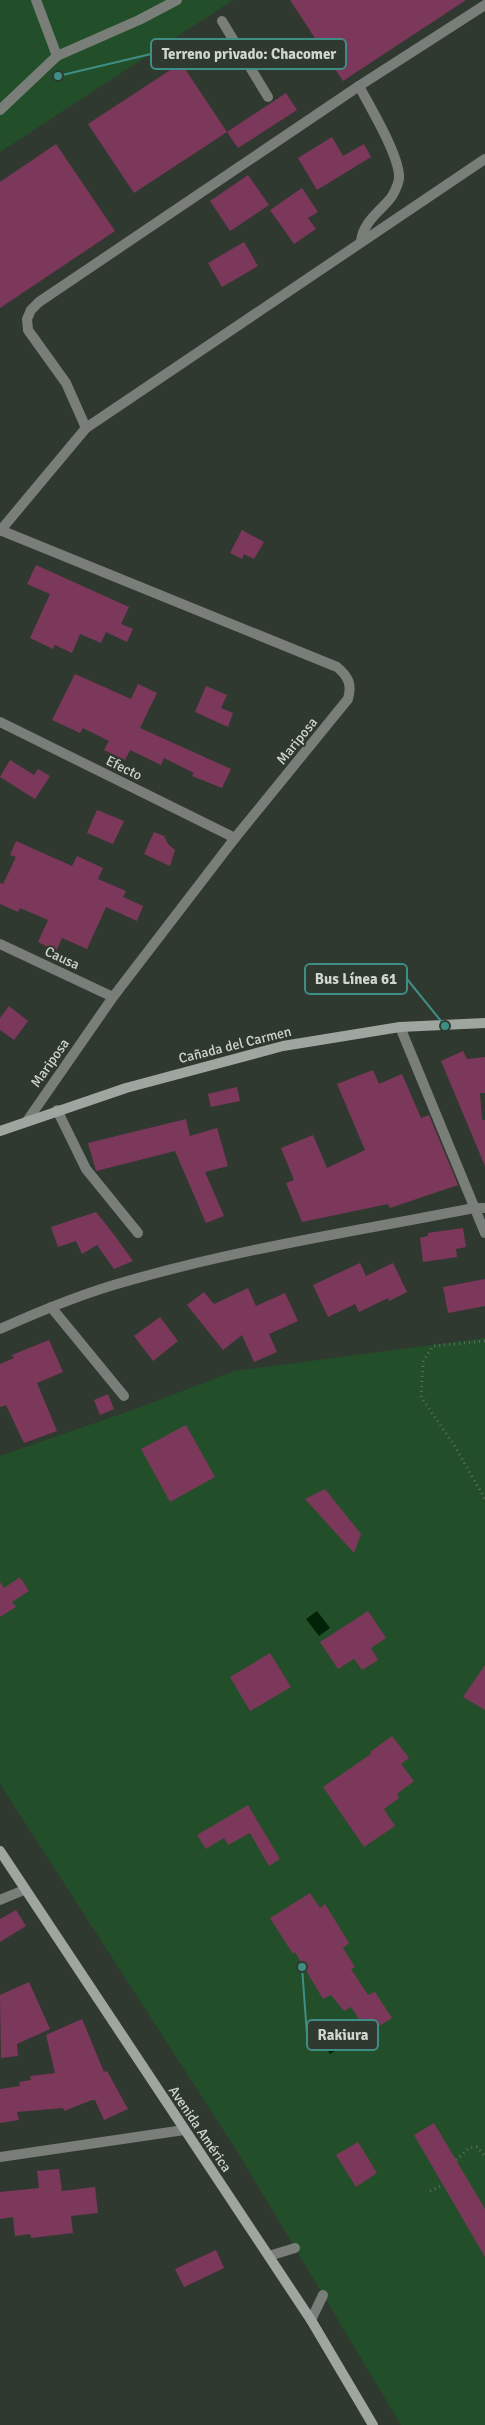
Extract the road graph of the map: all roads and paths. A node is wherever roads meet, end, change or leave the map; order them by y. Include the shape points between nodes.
1 (36, 0) edge
2 (177, 0) edge
3 (485, 5) edge
4 (222, 21) dead end
5 (57, 56) junction
6 (359, 86) junction
7 (268, 97) dead end
8 (0, 110) edge
9 (485, 160) edge
10 (361, 241) junction
11 (86, 428) junction
12 (0, 530) edge
13 (0, 722) edge
14 (236, 838) junction
15 (0, 944) edge
16 (113, 997) junction
17 (485, 1022) edge
18 (400, 1027) junction
19 (57, 1110) junction
20 (27, 1121) junction
21 (0, 1131) edge
22 (474, 1208) junction
23 (485, 1208) edge
24 (138, 1233) dead end
25 (485, 1233) edge
26 (51, 1306) junction
27 (0, 1329) edge
28 (485, 1341) edge
29 (124, 1396) dead end
30 (485, 1499) edge
31 (0, 1851) edge
32 (24, 1890) junction
33 (0, 1900) edge
34 (184, 2130) junction
35 (485, 2156) edge
36 (0, 2157) edge
37 (456, 2160) dead end
38 (443, 2185) dead end
39 (430, 2191) dead end
40 (295, 2248) dead end
41 (269, 2256) junction
42 (323, 2295) dead end
43 (311, 2320) junction
44 (373, 2425) edge

1 - 5 street
2 - 5 street
3 - 6 street
4 - 7 street
5 - 8 street
6 - 10 street via 397,161 399,180 391,199 374,215 362,233
6 - 11 street via 31,310 27,319 28,330 66,383
9 - 10 street
10 - 11 street
11 - 12 street
12 - 14 street, Mariposa via 338,667 346,674 350,691 348,699
13 - 14 street, Efecto
14 - 16 street, Mariposa
15 - 16 street, Causa
16 - 20 street, Mariposa
17 - 18 main road, Cañada del Carmen
18 - 19 main road, Cañada del Carmen via 283,1046
18 - 22 street
19 - 20 main road, Cañada del Carmen
19 - 24 street via 86,1169
20 - 21 main road, Cañada del Carmen
22 - 23 street
22 - 25 street
22 - 26 street via 213,1260 123,1282
26 - 27 street
26 - 29 street
28 - 30 path via 433,1346 423,1362 421,1397
31 - 32 main road, Avenida América
32 - 33 street
32 - 34 main road, Avenida América
34 - 36 street
34 - 41 main road, Avenida América
35 - 37 path via 477,2147 469,2148
38 - 39 path
40 - 41 street
41 - 43 main road, Avenida América
42 - 43 street
43 - 44 main road, Avenida América

